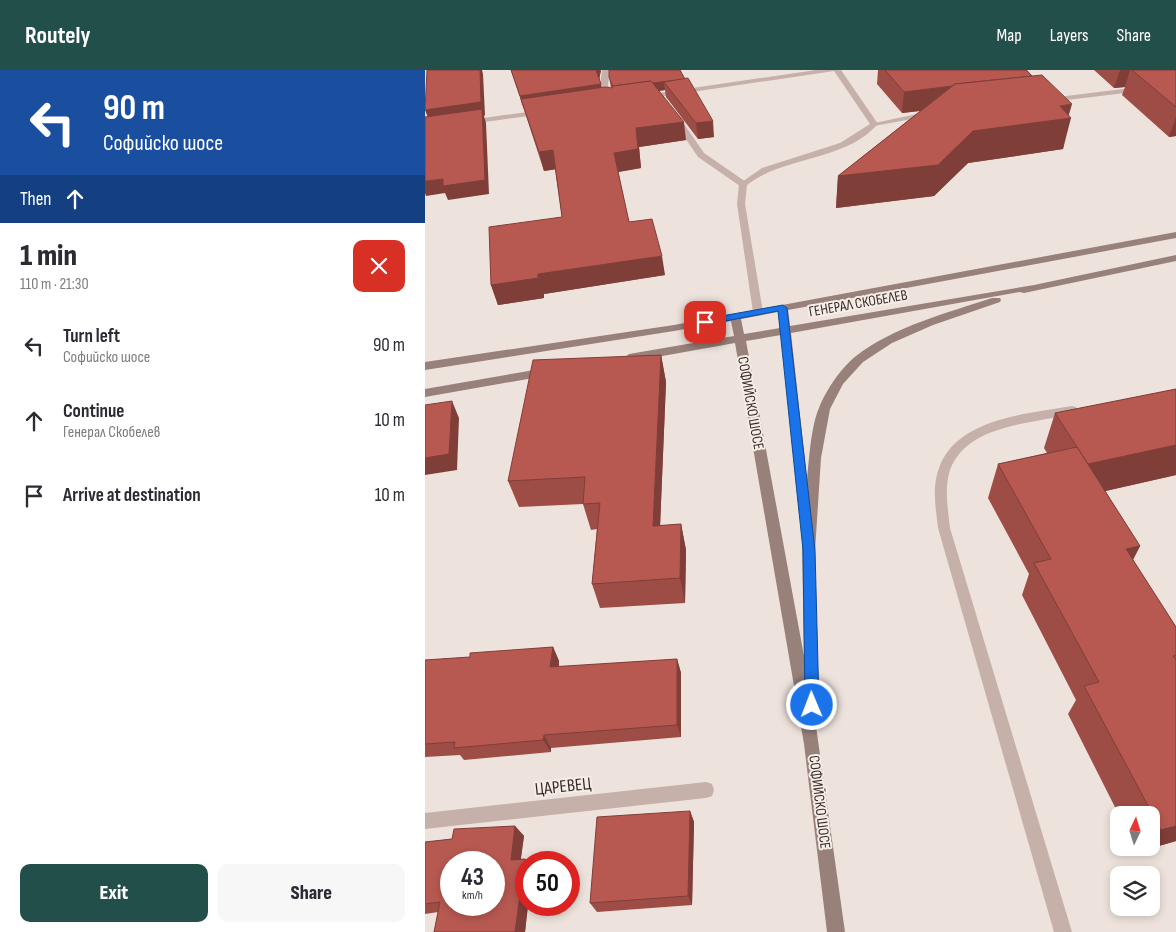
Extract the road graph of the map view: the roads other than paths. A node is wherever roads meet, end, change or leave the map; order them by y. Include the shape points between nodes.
1 (606, 70) edge
2 (831, 70) edge
3 (837, 70) edge
4 (1147, 89) edge
5 (638, 98) edge
6 (620, 101) edge
7 (1038, 101) edge
8 (662, 102) junction
9 (611, 103) junction
10 (601, 104) edge
11 (552, 111) edge
12 (940, 112) edge
13 (464, 123) edge
14 (874, 124) junction
15 (743, 184) junction
16 (1176, 234) edge
17 (1176, 258) edge
18 (1031, 287) junction
19 (783, 308) junction
20 (758, 312) junction
21 (735, 317) junction
22 (785, 331) junction
23 (740, 339) junction
24 (621, 360) edge
25 (425, 366) edge
26 (562, 370) edge
27 (425, 393) edge
28 (1081, 409) edge
29 (809, 550) junction
30 (812, 744) junction
31 (706, 790) dead end
32 (425, 821) edge
33 (836, 932) edge
34 (1063, 932) edge

1 - 9 street via 604,85
2 - 8 street
3 - 14 street
4 - 7 street
5 - 8 street
6 - 9 street
8 - 15 street via 685,129 701,155
9 - 10 street
11 - 13 street
12 - 14 street
14 - 15 street via 843,145 784,162 754,174
15 - 20 street via 741,204
16 - 19 main road
17 - 18 main road
18 - 22 main road, ГЕНЕРАЛ СКОБЕЛЕВ
18 - 29 main road via 888,341 859,359 839,382 824,409 815,458
19 - 20 main road
19 - 22 main road
20 - 21 main road
21 - 23 main road, СОФИЙСКО ШОСЕ
21 - 25 main road
22 - 23 main road, ГЕНЕРАЛ СКОБЕЛЕВ
22 - 29 main road
23 - 24 main road, ГЕНЕРАЛ СКОБЕЛЕВ
23 - 30 main road, СОФИЙСКО ШОСЕ
26 - 27 main road
28 - 34 street via 1005,423 981,431 959,446 944,470 941,496 944,528
29 - 30 main road
30 - 33 main road, СОФИЙСКО ШОСЕ
31 - 32 street, ЦАРЕВЕЦ

